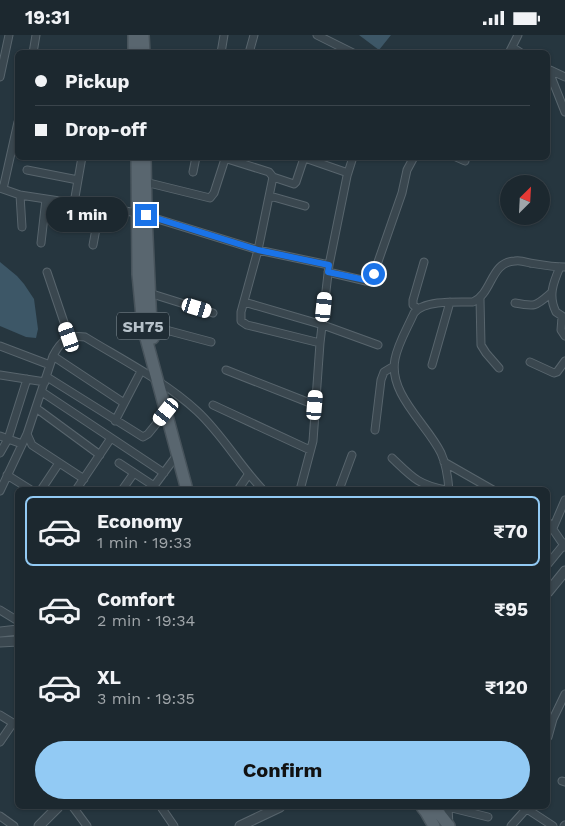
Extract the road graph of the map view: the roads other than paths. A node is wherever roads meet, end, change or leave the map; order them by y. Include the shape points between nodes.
1 (9, 35) edge
2 (36, 35) edge
3 (134, 35) edge
4 (144, 35) edge
5 (224, 35) edge
6 (254, 35) edge
7 (518, 35) edge
8 (320, 36) edge
9 (33, 50) edge
10 (134, 50) edge
11 (144, 50) edge
12 (222, 50) edge
13 (251, 50) edge
14 (347, 50) edge
15 (511, 50) edge
16 (1, 67) edge
17 (550, 70) edge
18 (550, 74) edge
19 (0, 77) edge
20 (565, 77) edge
21 (565, 112) edge
22 (15, 135) edge
23 (81, 160) edge
24 (137, 160) edge
25 (145, 160) edge
26 (195, 160) edge
27 (222, 160) edge
28 (230, 160) edge
29 (302, 160) edge
30 (309, 160) edge
31 (352, 160) edge
32 (412, 160) edge
33 (27, 171) dead end
34 (192, 172) dead end
35 (348, 173) junction
36 (273, 177) junction
37 (78, 180) junction
38 (145, 182) junction
39 (2, 188) edge
40 (20, 195) junction
41 (270, 196) junction
42 (46, 199) junction
43 (74, 203) junction
44 (305, 206) dead end
45 (100, 207) junction
46 (142, 214) junction
47 (22, 227) dead end
48 (41, 243) dead end
49 (93, 245) dead end
50 (258, 250) junction
51 (424, 262) dead end
52 (562, 267) edge
53 (329, 269) junction
54 (47, 272) dead end
55 (149, 293) junction
56 (551, 293) junction
57 (480, 299) junction
58 (244, 302) junction
59 (450, 302) junction
60 (515, 303) dead end
61 (417, 308) junction
62 (213, 313) dead end
63 (563, 318) edge
64 (323, 325) junction
65 (151, 326) junction
66 (565, 336) edge
67 (69, 337) junction
68 (211, 342) dead end
69 (320, 343) junction
70 (378, 345) dead end
71 (0, 346) edge
72 (53, 356) junction
73 (565, 361) edge
74 (530, 362) dead end
75 (50, 365) junction
76 (432, 365) dead end
77 (394, 366) junction
78 (499, 368) dead end
79 (226, 370) dead end
80 (141, 371) junction
81 (0, 375) edge
82 (26, 379) junction
83 (46, 380) junction
84 (161, 384) junction
85 (42, 392) junction
86 (124, 403) junction
87 (212, 405) dead end
88 (315, 405) junction
89 (36, 408) junction
90 (166, 412) junction
91 (115, 421) junction
92 (375, 430) dead end
93 (27, 434) junction
94 (0, 436) edge
95 (111, 438) junction
96 (8, 439) junction
97 (22, 444) junction
98 (310, 451) junction
99 (0, 453) edge
100 (100, 455) junction
101 (177, 455) junction
102 (352, 455) dead end
103 (392, 458) dead end
104 (444, 462) junction
105 (59, 463) junction
106 (119, 463) dead end
107 (134, 473) junction
108 (164, 473) junction
109 (7, 475) junction
110 (248, 475) junction
111 (84, 479) junction
112 (26, 487) edge
113 (43, 487) edge
114 (78, 487) edge
115 (124, 487) edge
116 (152, 487) edge
117 (154, 487) edge
118 (186, 487) edge
119 (193, 487) edge
120 (240, 487) edge
121 (260, 487) edge
122 (301, 487) edge
123 (340, 487) edge
124 (435, 487) edge
125 (448, 487) edge
126 (488, 487) edge
127 (0, 491) edge
128 (565, 500) edge
129 (550, 524) edge
130 (553, 528) junction
131 (564, 545) edge
132 (550, 562) edge
133 (565, 571) edge
134 (550, 590) edge
135 (0, 610) edge
136 (15, 619) edge
137 (15, 630) edge
138 (0, 632) edge
139 (15, 641) edge
140 (0, 642) edge
141 (565, 694) edge
142 (0, 715) edge
143 (550, 717) edge
144 (15, 724) edge
145 (0, 742) edge
146 (56, 809) edge
147 (74, 809) edge
148 (162, 809) edge
149 (276, 809) edge
150 (424, 809) edge
151 (436, 809) edge
152 (448, 809) edge
153 (456, 809) edge
154 (527, 809) edge
155 (0, 816) edge
156 (488, 817) dead end
157 (549, 825) edge
158 (14, 826) edge
159 (39, 826) edge
160 (87, 826) edge
161 (174, 826) edge
162 (240, 826) edge
163 (434, 826) edge
164 (449, 826) edge
165 (511, 826) edge

1 - 16 street
2 - 9 street
3 - 10 main road
4 - 11 main road
5 - 12 street
6 - 13 street
7 - 15 street
8 - 14 street
16 - 19 street
17 - 20 street
18 - 21 street
22 - 39 street
23 - 37 street
24 - 46 main road, SH75
25 - 38 main road, SH75
26 - 34 street
27 - 38 street via 210,198
28 - 36 street via 270,172
29 - 36 street via 294,184
30 - 35 street
31 - 35 street
32 - 53 street via 372,279 366,281
33 - 37 street
35 - 53 street
36 - 41 street
37 - 43 street
38 - 46 main road, SH75
39 - 40 street
40 - 42 street
40 - 47 street
41 - 44 street
41 - 50 street
42 - 43 street
42 - 48 street
43 - 45 street
45 - 46 street
45 - 49 street
46 - 50 street
46 - 55 main road, SH75
46 - 84 main road, SH75 via 138,275 143,327
50 - 53 street
50 - 58 street
51 - 61 street via 412,300
52 - 56 street via 551,286
52 - 57 street via 515,261 505,263 498,268
53 - 64 street
54 - 67 street
55 - 62 street
55 - 65 main road, SH75
56 - 60 street via 537,305
56 - 63 street via 553,307
57 - 59 street
57 - 78 street via 481,345
58 - 64 street
58 - 69 street via 240,317 247,325
59 - 61 street
59 - 76 street
61 - 77 street
63 - 66 street via 561,329
64 - 69 street
64 - 70 street
65 - 68 street
65 - 84 main road, SH75
67 - 72 street via 57,347
67 - 80 street via 85,337
69 - 88 street
71 - 75 street
72 - 75 street
72 - 86 street
73 - 74 street via 554,373
75 - 83 street
77 - 92 street via 384,372
77 - 104 street via 400,391
79 - 88 street
80 - 84 street
80 - 86 street
81 - 82 street
82 - 83 street
82 - 96 street
83 - 85 street
83 - 91 street
84 - 90 main road, SH75
84 - 110 street via 209,423
84 - 119 main road, SH75
85 - 89 street
85 - 95 street
86 - 91 street
87 - 98 street
88 - 98 street
89 - 93 street
89 - 100 street
90 - 91 street via 143,437
90 - 101 main road, SH75
93 - 97 street
93 - 105 street via 32,445
94 - 96 street
95 - 100 street
95 - 108 street
96 - 97 street
96 - 99 street
97 - 109 street
98 - 122 street
100 - 111 street
101 - 108 street
101 - 118 main road, SH75
102 - 123 street
103 - 124 street via 414,479
104 - 125 street
104 - 126 street
105 - 111 street
105 - 113 street
106 - 107 street
107 - 115 street
107 - 116 street
108 - 117 street
109 - 112 street
109 - 127 street
110 - 120 street
110 - 121 street
111 - 114 street
128 - 130 street
129 - 130 street
130 - 131 street
131 - 132 street
133 - 134 street
135 - 136 street
137 - 138 street
139 - 140 street
141 - 143 street
142 - 144 street
144 - 145 street
146 - 159 street
147 - 160 street
148 - 161 street
149 - 162 street
150 - 163 main road
151 - 164 main road
152 - 164 street
153 - 156 street
154 - 157 street
154 - 165 street
155 - 158 street

